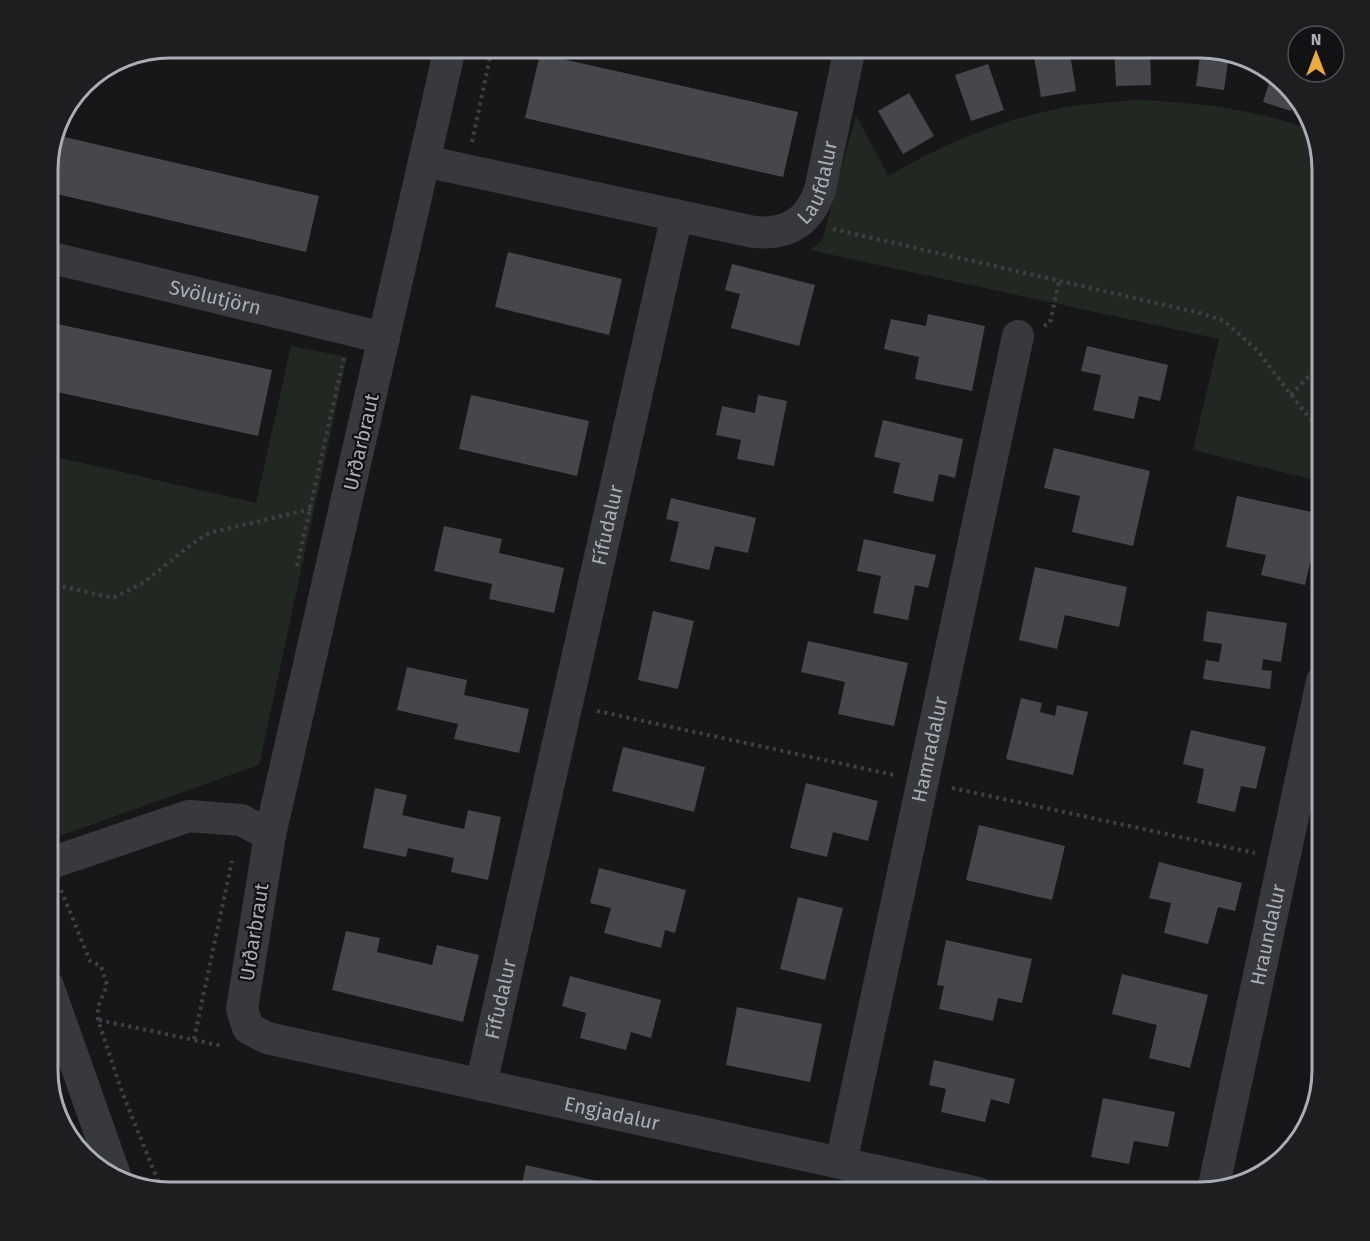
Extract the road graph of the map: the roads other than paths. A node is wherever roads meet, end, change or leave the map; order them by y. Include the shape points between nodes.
1 (848, 58) edge
2 (448, 59) edge
3 (424, 161) junction
4 (677, 215) junction
5 (59, 260) edge
6 (1018, 336) road end
7 (384, 338) junction
8 (1312, 729) edge
9 (270, 835) junction
10 (59, 860) edge
11 (59, 1017) edge
12 (236, 1037) joint
13 (481, 1085) junction
14 (841, 1163) junction
15 (112, 1166) edge
16 (1215, 1182) edge
17 (932, 1183) edge

1 - 4 street, Laufdalur via 820,190 801,220 779,232 766,233
2 - 3 street, Urðarbraut
3 - 4 street
3 - 7 street, Urðarbraut
4 - 13 street, Fífudalur
5 - 7 street, Svölutjörn
6 - 14 street, Hamradalur
7 - 9 street, Urðarbraut
8 - 16 street, Hraundalur
9 - 10 street via 241,820 189,816
9 - 12 street, Urðarbraut
11 - 15 street
12 - 13 street, Engjadalur via 267,1038
13 - 14 street, Engjadalur
14 - 17 street, Engjadalur

